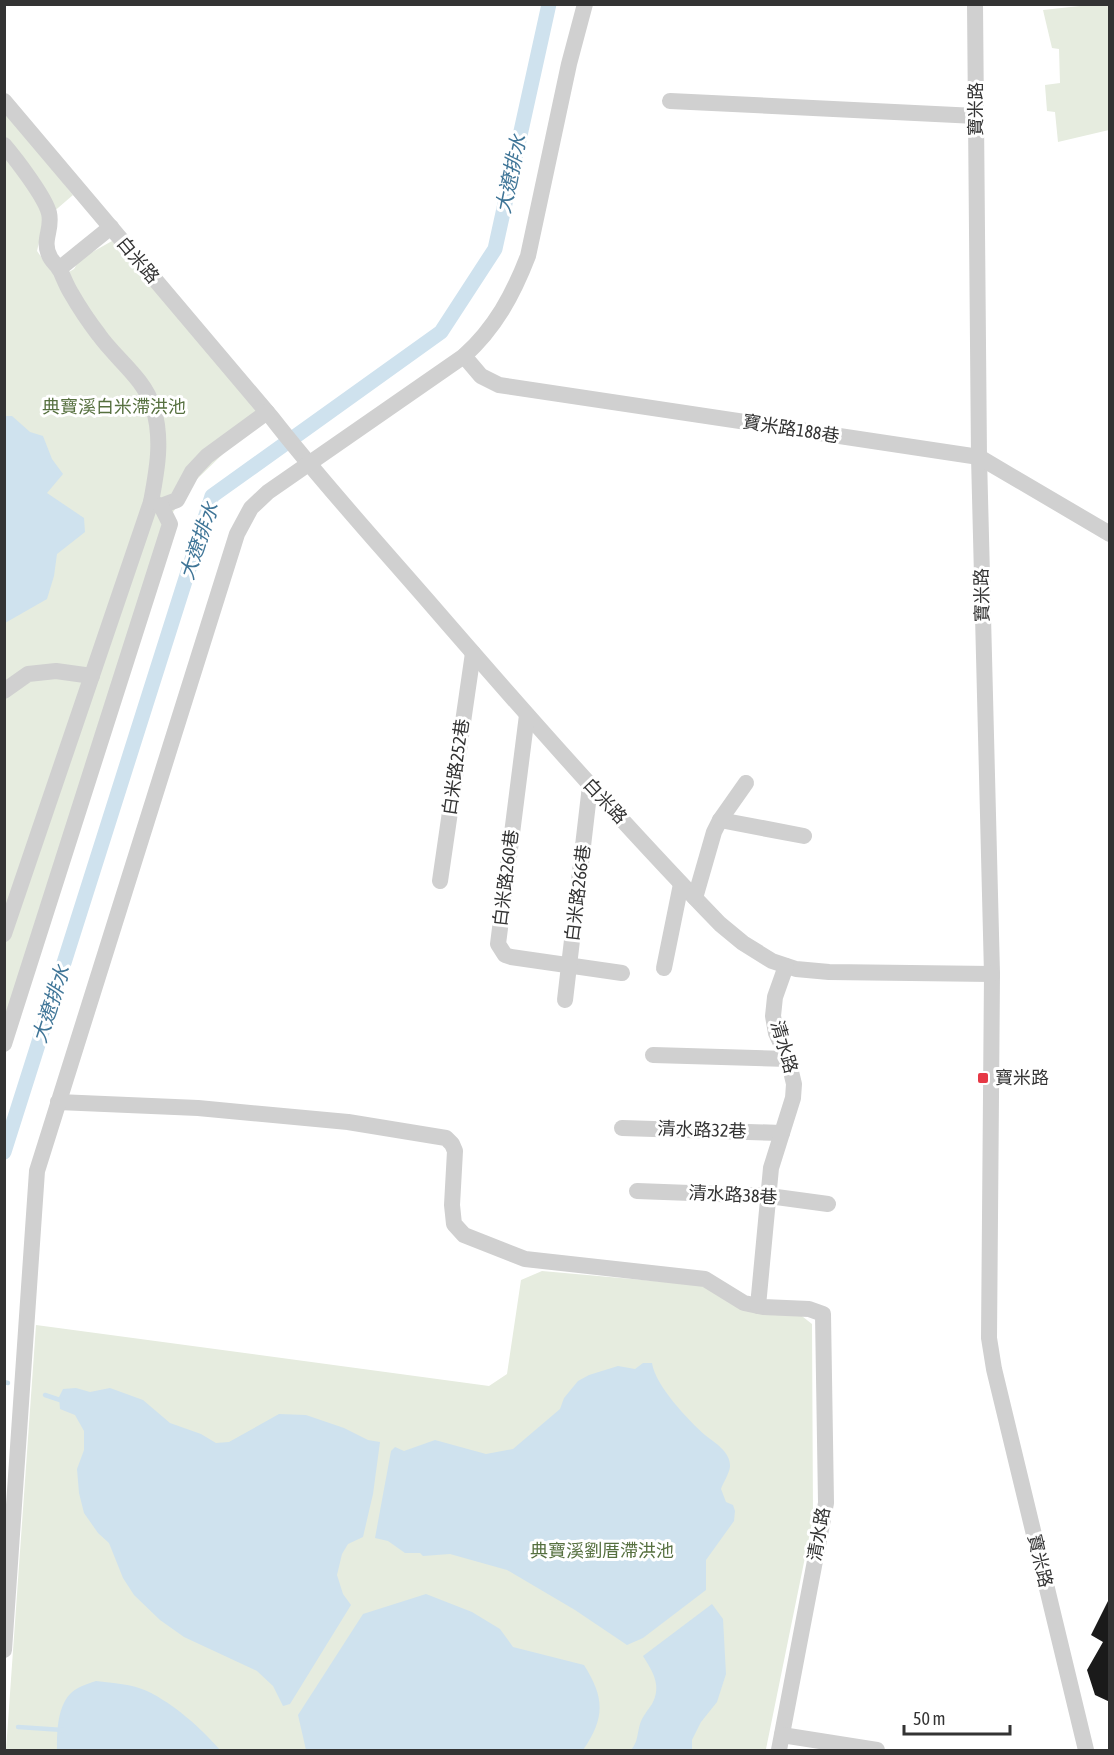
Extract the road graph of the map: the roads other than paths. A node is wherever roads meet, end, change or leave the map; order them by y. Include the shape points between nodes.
1 (585, 4) edge
2 (975, 4) edge
3 (4, 101) edge
4 (670, 101) dead end
5 (976, 116) junction
6 (4, 145) edge
7 (111, 228) junction
8 (59, 269) junction
9 (464, 356) junction
10 (269, 415) junction
11 (979, 457) junction
12 (307, 462) junction
13 (156, 504) junction
14 (1110, 534) edge
15 (473, 653) junction
16 (92, 676) junction
17 (4, 691) edge
18 (527, 715) junction
19 (746, 783) dead end
20 (590, 786) junction
21 (720, 820) junction
22 (804, 836) dead end
23 (440, 881) dead end
24 (681, 884) junction
25 (695, 898) junction
26 (4, 934) edge
27 (569, 965) junction
28 (786, 966) junction
29 (664, 969) dead end
30 (622, 973) dead end
31 (992, 974) junction
32 (565, 1000) dead end
33 (4, 1044) edge
34 (653, 1055) dead end
35 (788, 1059) junction
36 (58, 1102) junction
37 (622, 1128) dead end
38 (782, 1133) junction
39 (637, 1191) dead end
40 (769, 1196) junction
41 (828, 1204) dead end
42 (758, 1306) junction
43 (4, 1650) edge
44 (781, 1743) edge
45 (877, 1750) edge
46 (1086, 1750) edge

1 - 9 street via 528,256 501,314
2 - 5 street, 寶米路
3 - 7 street, 白米路
4 - 5 street
5 - 11 street, 寶米路
6 - 8 street via 20,163 49,212 45,243
7 - 8 street
7 - 10 street, 白米路
8 - 13 street via 98,334 141,382 153,406 159,435
9 - 11 street, 寶米路188巷 via 481,376 499,385
9 - 12 street
10 - 12 street, 白米路
10 - 13 street via 207,456 192,472 177,500
11 - 14 street, 寶米路188巷
11 - 31 street, 寶米路
12 - 15 street, 白米路
12 - 36 street via 258,501 237,534
13 - 16 street
13 - 33 street via 170,524
15 - 18 street, 白米路
15 - 23 street, 白米路252巷
16 - 17 street via 56,671 28,674
16 - 26 street
18 - 20 street, 白米路
18 - 27 street, 白米路260巷 via 498,944 505,955
19 - 21 street
20 - 24 street, 白米路
20 - 27 street, 白米路266巷
21 - 22 street
21 - 25 street
24 - 25 street, 白米路
24 - 29 street
25 - 28 street, 白米路 via 743,943
27 - 30 street, 白米路260巷
27 - 32 street, 白米路266巷
28 - 31 street, 白米路 via 829,972
28 - 35 street, 清水路 via 773,1016
31 - 46 street, 寶米路 via 989,1338
34 - 35 street
35 - 38 street, 清水路 via 793,1098
36 - 42 street via 198,1108 336,1121 446,1138 455,1151 454,1224 464,1235 525,1259 705,1279 744,1303
36 - 43 street via 37,1171
37 - 38 street, 清水路32巷
38 - 40 street, 清水路 via 771,1168
39 - 40 street, 清水路38巷
40 - 41 street, 清水路38巷
40 - 42 street, 清水路
42 - 44 street, 清水路 via 809,1309 822,1314 826,1503
44 - 45 street

